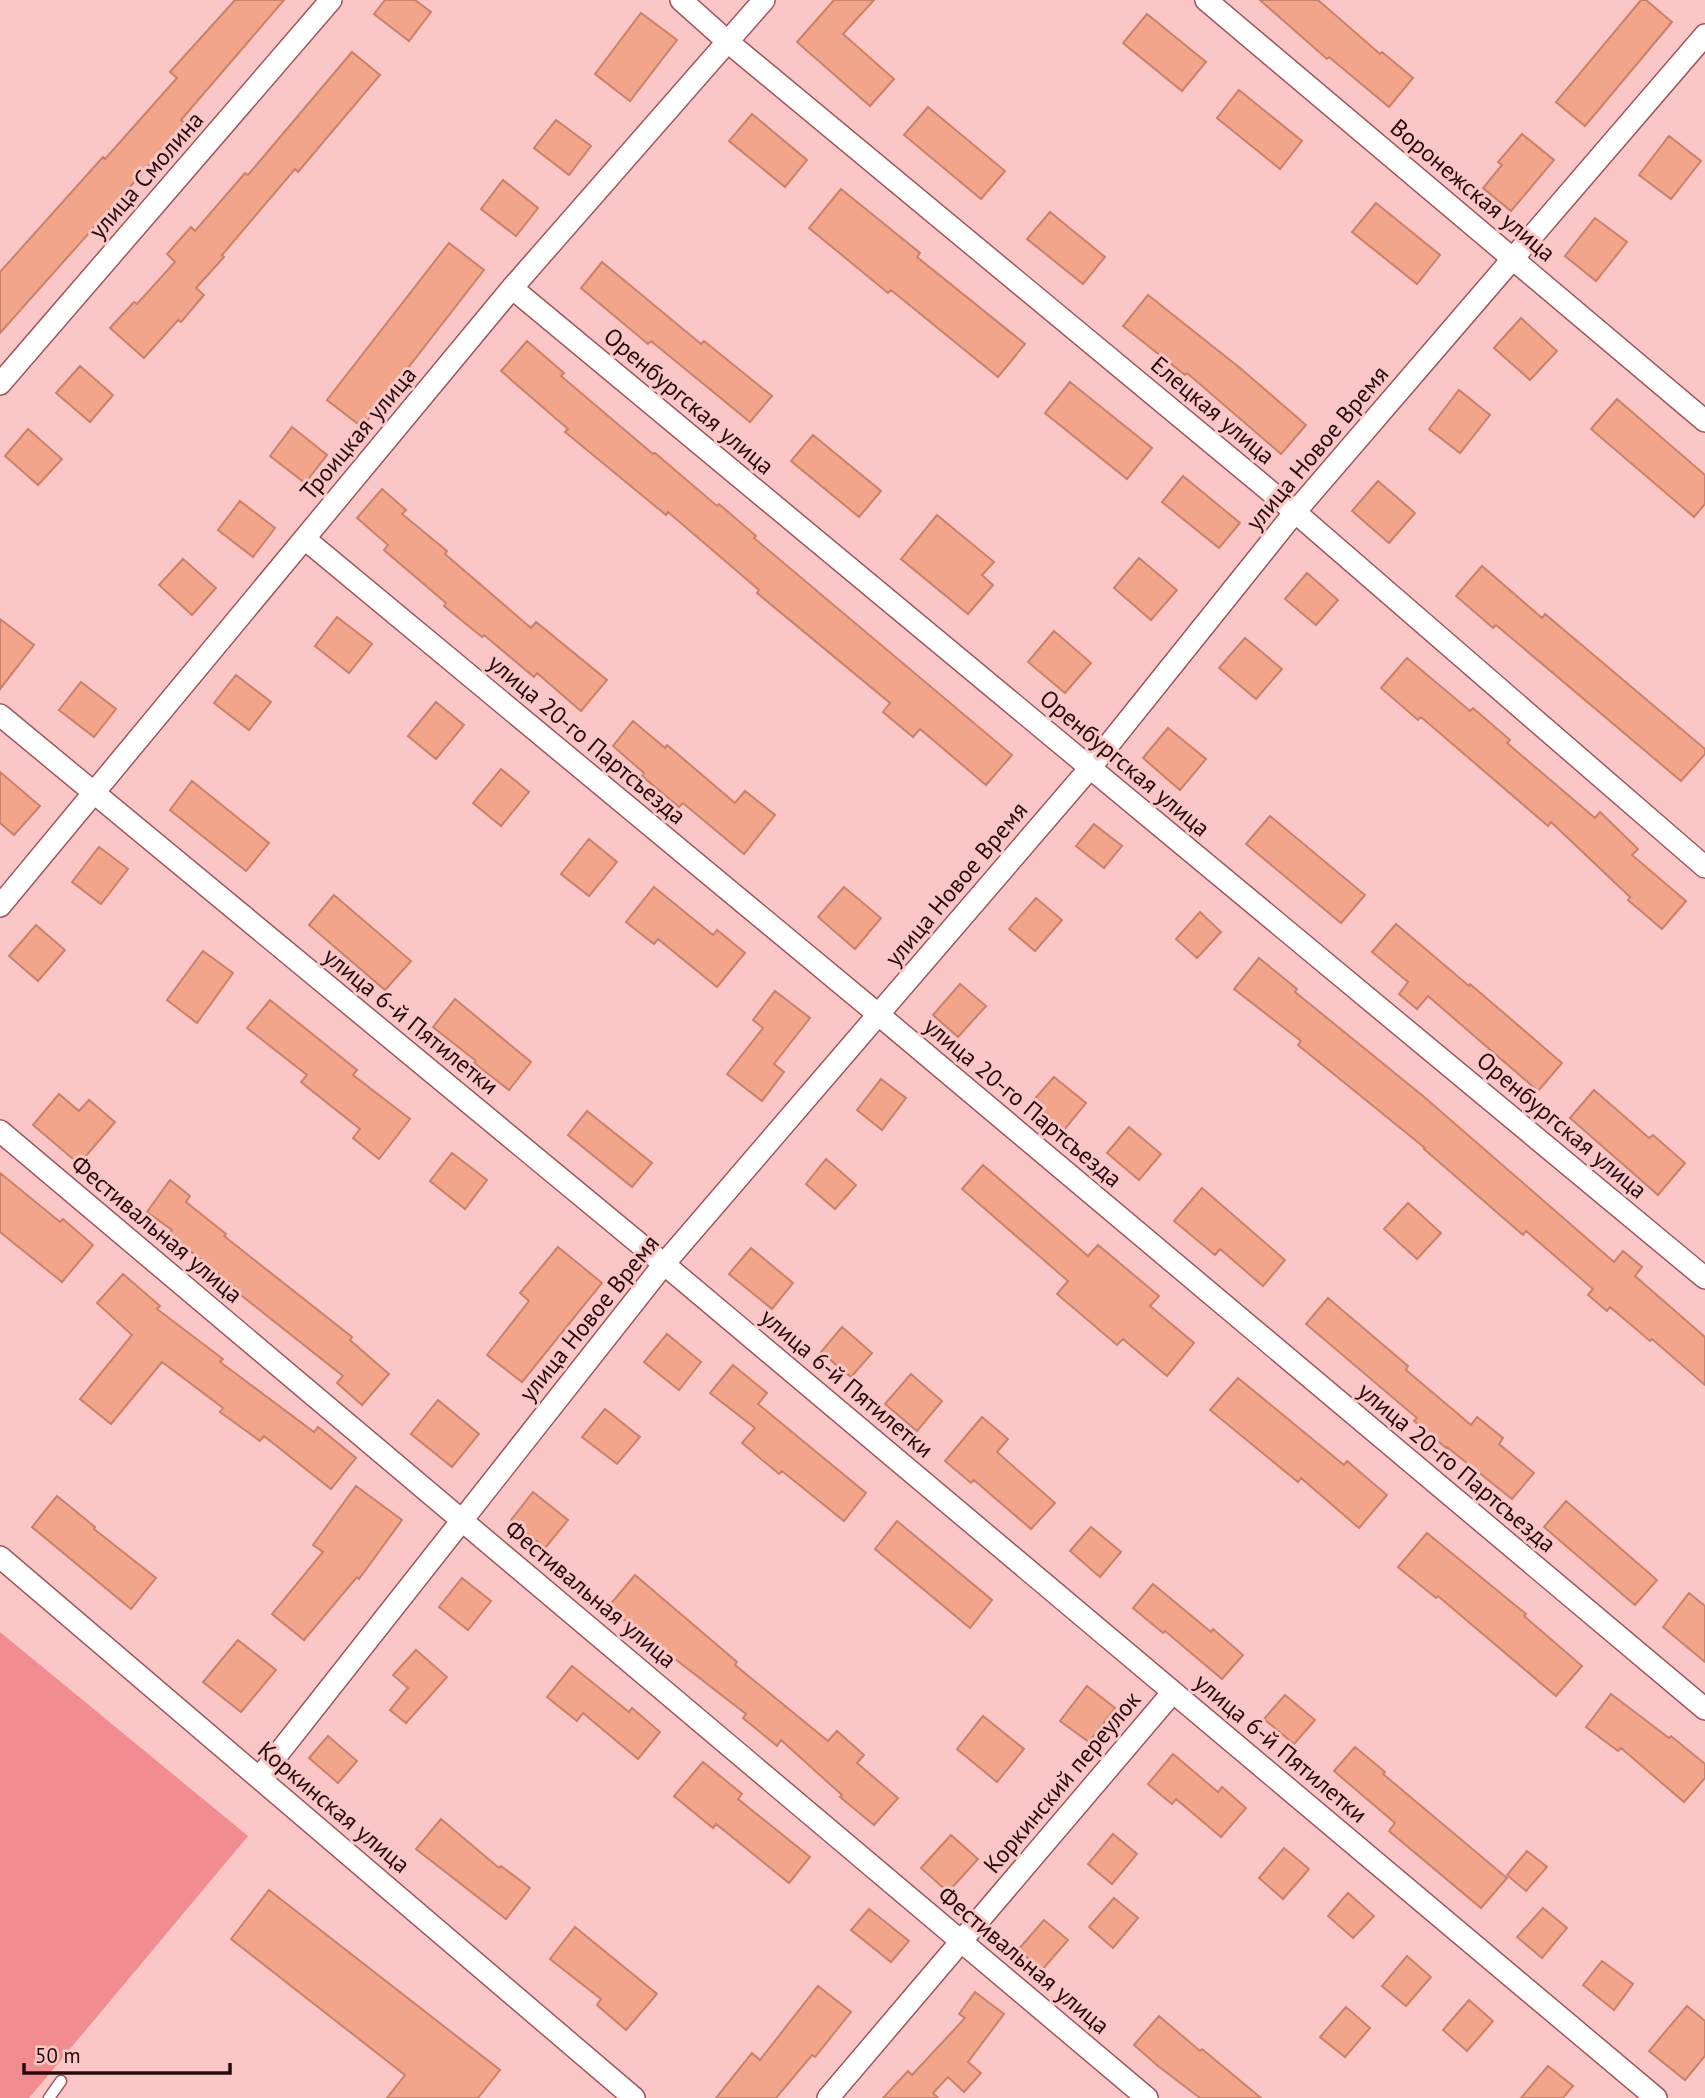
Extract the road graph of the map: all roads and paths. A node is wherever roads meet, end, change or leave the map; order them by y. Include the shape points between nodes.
1 (331, 0) edge
2 (681, 0) edge
3 (764, 0) edge
4 (1206, 0) edge
5 (1705, 35) edge
6 (728, 42) junction
7 (1513, 258) junction
8 (512, 288) junction
9 (0, 384) edge
10 (1705, 421) edge
11 (1296, 512) junction
12 (305, 539) junction
13 (0, 715) edge
14 (1090, 768) junction
15 (93, 793) junction
16 (1705, 867) edge
17 (0, 906) edge
18 (879, 1015) junction
19 (0, 1131) edge
20 (664, 1264) junction
21 (1705, 1278) edge
22 (462, 1520) junction
23 (0, 1557) edge
24 (1173, 1692) junction
25 (1705, 1709) edge
26 (259, 1778) junction
27 (962, 1941) junction
28 (61, 2081) dead end
29 (49, 2098) edge
30 (634, 2098) edge
31 (828, 2098) edge
32 (1147, 2098) edge
33 (1656, 2098) edge

1 - 9 street, улица Смолина
2 - 6 street, Елецкая улица
3 - 6 street, Троицкая улица
4 - 7 street, Воронежская улица
5 - 7 street, улица Новое Время
6 - 8 street, Троицкая улица
6 - 11 street, Елецкая улица
7 - 10 street, Воронежская улица
7 - 11 street, улица Новое Время
8 - 12 street, Троицкая улица
8 - 14 street, Оренбургская улица
11 - 14 street, улица Новое Время
11 - 16 street, Елецкая улица
12 - 15 street, Троицкая улица
12 - 18 street, улица 20-го Партсъезда
13 - 15 street, улица 6-й Пятилетки
14 - 18 street, улица Новое Время
14 - 21 street, Оренбургская улица
15 - 17 street, Троицкая улица
15 - 20 street, улица 6-й Пятилетки
18 - 20 street, улица Новое Время
18 - 25 street, улица 20-го Партсъезда
19 - 22 street, Фестивальная улица
20 - 22 street, улица Новое Время
20 - 24 street, улица 6-й Пятилетки
22 - 26 street, улица Новое Время
22 - 27 street, Фестивальная улица
23 - 26 street, Коркинская улица
24 - 27 street, Коркинский переулок
24 - 33 street, улица 6-й Пятилетки
26 - 30 street, Коркинская улица
27 - 31 street, Коркинский переулок
27 - 32 street, Фестивальная улица
28 - 29 lane

